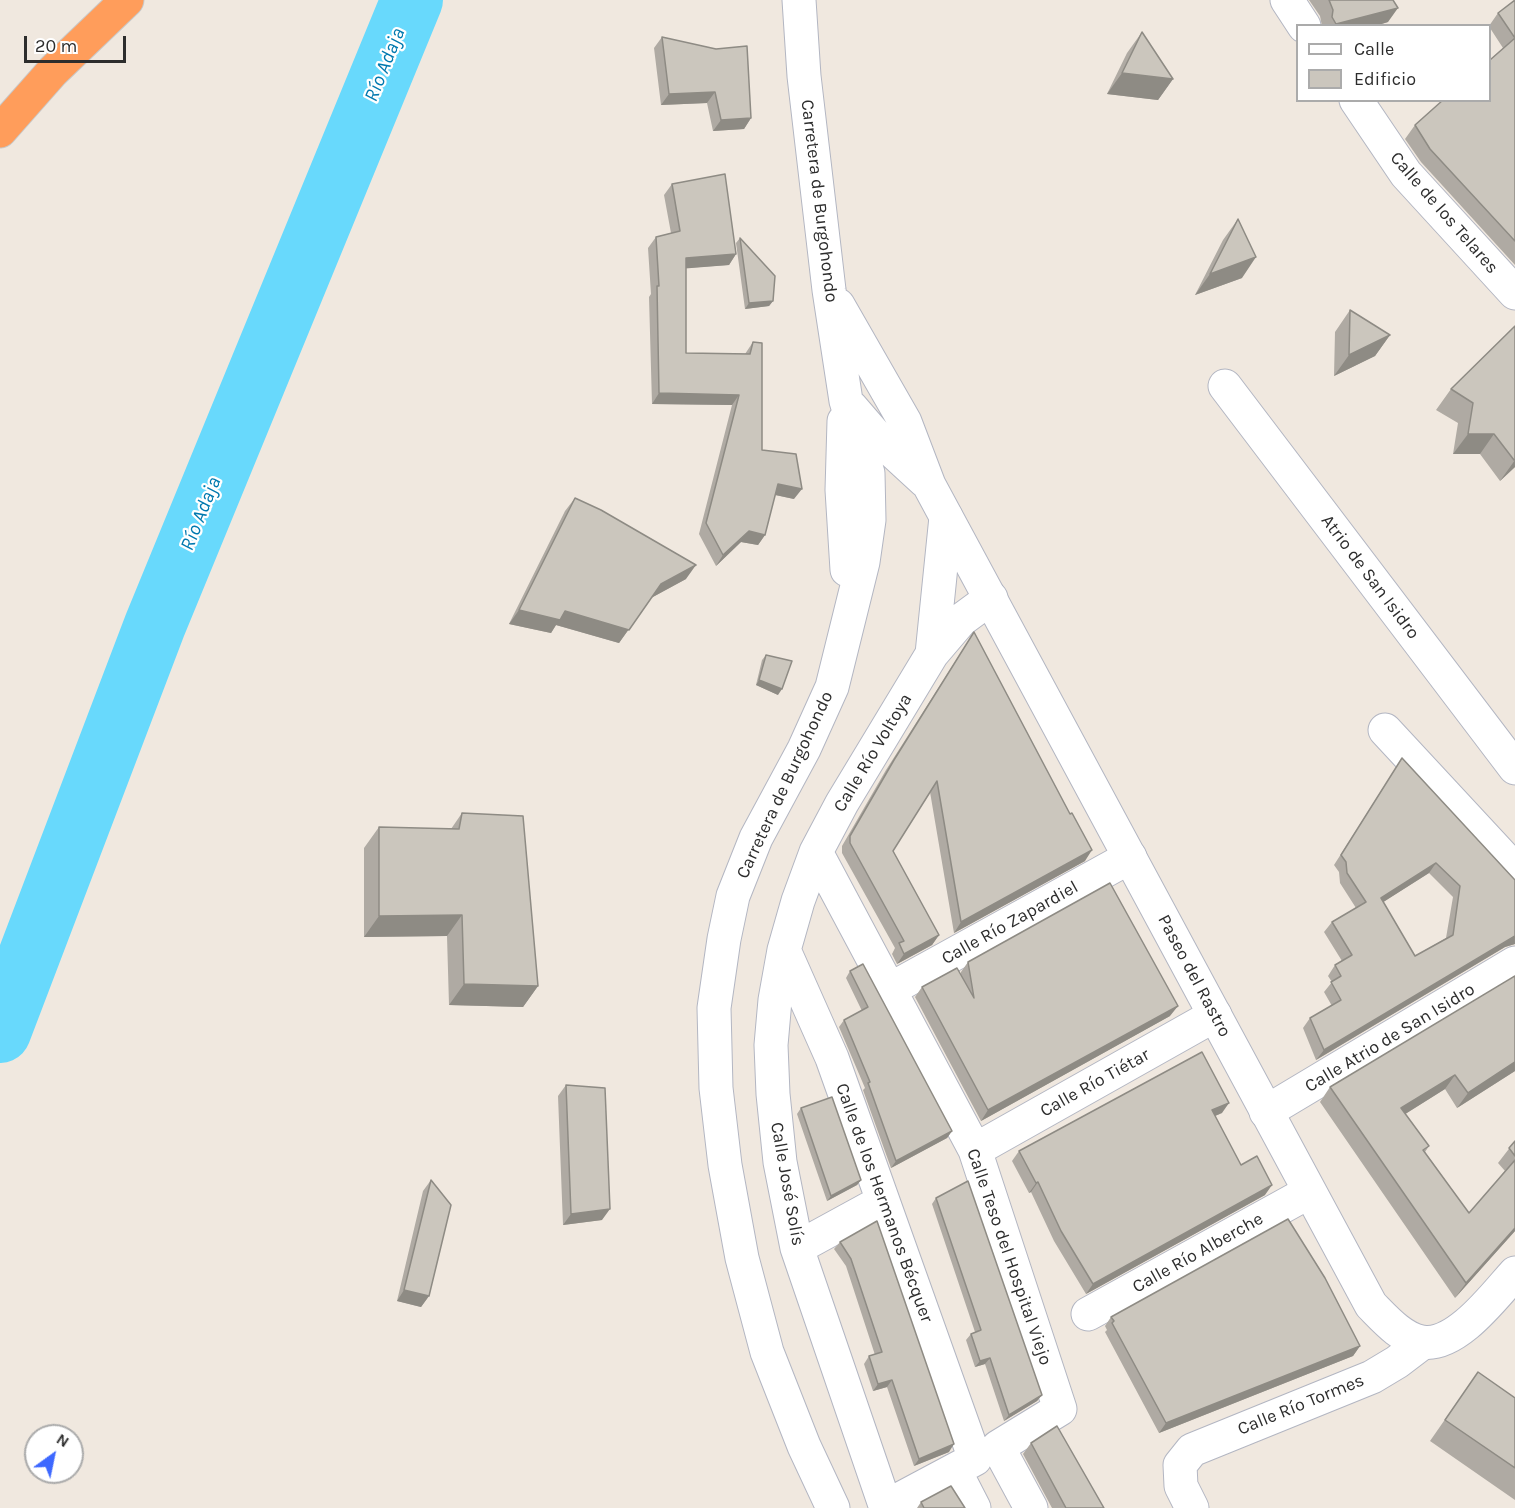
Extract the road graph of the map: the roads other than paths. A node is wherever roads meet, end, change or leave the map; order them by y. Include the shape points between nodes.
1 (127, 0) edge
2 (799, 0) edge
3 (1287, 0) edge
4 (1303, 24) edge
5 (1357, 102) edge
6 (0, 131) edge
7 (829, 290) junction
8 (1515, 293) edge
9 (1225, 386) dead end
10 (846, 401) junction
11 (905, 422) junction
12 (901, 457) junction
13 (868, 473) junction
14 (929, 485) junction
15 (946, 517) junction
16 (990, 598) junction
17 (849, 615) junction
18 (932, 654) junction
19 (1385, 730) dead end
20 (1515, 768) edge
21 (816, 852) junction
22 (1130, 857) junction
23 (1515, 870) edge
24 (784, 950) junction
25 (1515, 963) edge
26 (889, 990) junction
27 (1215, 1016) junction
28 (1266, 1112) junction
29 (975, 1150) junction
30 (1309, 1192) junction
31 (884, 1201) junction
32 (798, 1248) junction
33 (1515, 1273) edge
34 (1088, 1314) dead end
35 (1422, 1342) junction
36 (804, 1446) junction
37 (976, 1459) junction
38 (886, 1507) edge
39 (814, 1508) edge
40 (832, 1508) edge
41 (974, 1508) edge
42 (1031, 1508) edge
43 (1192, 1508) edge

1 - 6 highway via 53,71
2 - 7 street, Carretera de Burgohondo
3 - 4 street
5 - 8 street, Calle de los Telares via 1406,174
7 - 10 street, Carretera de Burgohondo
7 - 11 street, Paseo del Rastro
9 - 20 street, Atrio de San Isidro
10 - 11 street via 878,405
10 - 12 street, Paseo del Rastro
10 - 13 street, Carretera de Burgohondo
10 - 17 street, Carretera de Burgohondo via 842,490
11 - 14 street, Paseo del Rastro
12 - 13 street via 883,460
12 - 14 street, Paseo del Rastro
13 - 17 street, Carretera de Burgohondo via 863,562
14 - 15 street, Paseo del Rastro
15 - 16 street, Paseo del Rastro
15 - 18 street, Calle Río Voltoya
16 - 18 street, Calle Río Voltoya via 961,620
16 - 22 street, Paseo del Rastro
17 - 36 street, Carretera de Burgohondo via 832,687 756,838 734,896 714,1008 723,1154 742,1258 767,1352
18 - 21 street, Calle Río Voltoya
19 - 23 street
21 - 24 street, Calle José Solís
21 - 26 street, Calle Teso del Hospital Viejo
22 - 26 street, Calle Río Zapardiel
22 - 27 street, Paseo del Rastro
24 - 31 street, Calle de los Hermanos Bécquer via 832,1058
24 - 32 street, Calle José Solís via 771,1046 780,1162
25 - 28 street, Calle Atrio de San Isidro
26 - 29 street, Calle Teso del Hospital Viejo
27 - 28 street, Paseo del Rastro
27 - 29 street, Calle Río Tiétar
28 - 30 street, Paseo del Rastro
29 - 37 street, Calle Teso del Hospital Viejo via 1060,1409
30 - 34 street, Calle Río Alberche
30 - 35 street, Paseo del Rastro via 1371,1305 1396,1330
31 - 32 street
31 - 37 street, Calle de los Hermanos Bécquer
32 - 38 street, Calle José Solís
33 - 35 street via 1479,1313 1448,1339
35 - 43 street, Calle Río Tormes via 1372,1377 1192,1450 1180,1465 1181,1486
36 - 39 street, Carretera de Burgohondo
36 - 40 street, Carretera de Burgohondo
37 - 38 street, Calle Teso del Hospital Viejo
37 - 41 street
37 - 42 street, Calle de los Hermanos Bécquer

